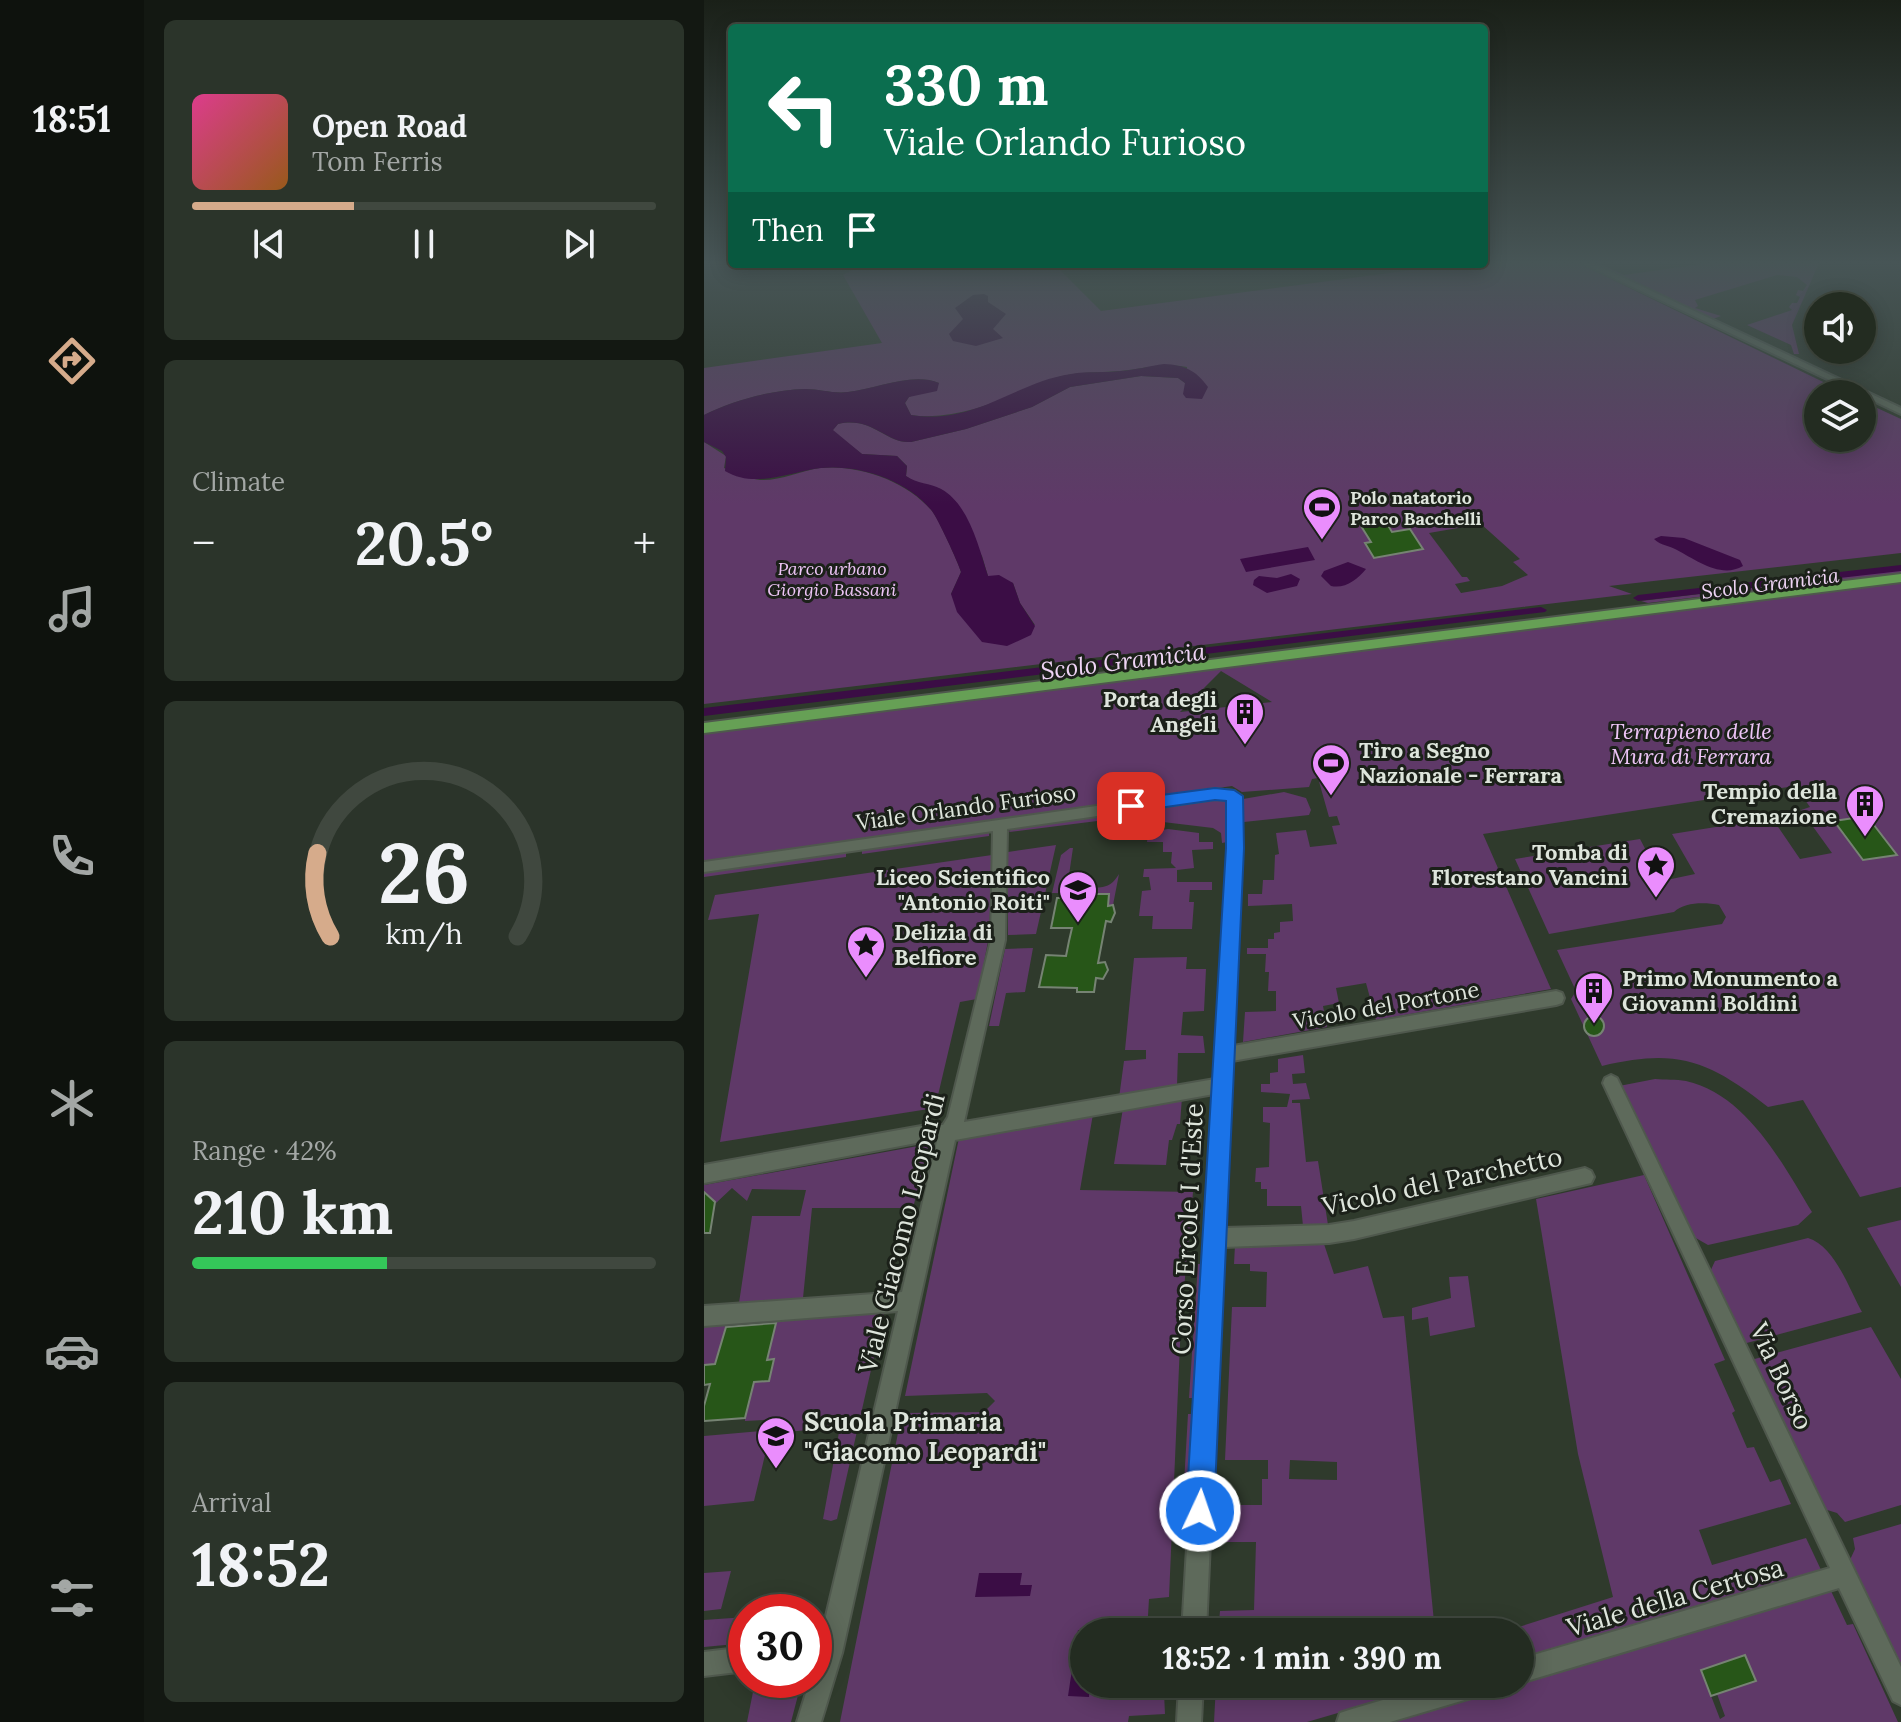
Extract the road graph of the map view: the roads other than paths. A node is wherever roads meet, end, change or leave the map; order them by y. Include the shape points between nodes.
1 (1757, 343) edge
2 (1901, 411) edge
3 (1901, 578) edge
4 (895, 702) junction
5 (704, 721) edge
6 (704, 728) edge
7 (1235, 804) joint
8 (1000, 824) junction
9 (704, 867) edge
10 (1556, 998) dead end
11 (1224, 1055) junction
12 (1611, 1083) dead end
13 (1223, 1085) junction
14 (948, 1133) junction
15 (704, 1174) edge
16 (1585, 1177) dead end
17 (1214, 1238) junction
18 (909, 1301) junction
19 (704, 1316) edge
20 (1845, 1575) junction
21 (832, 1613) edge
22 (1195, 1618) edge
23 (728, 1661) edge
24 (704, 1664) edge
25 (1534, 1667) edge
26 (1901, 1693) edge
27 (814, 1698) edge
28 (1190, 1698) edge
29 (1430, 1698) edge
30 (809, 1722) edge
31 (1189, 1722) edge
32 (1349, 1722) edge

1 - 2 street
3 - 4 main road
4 - 5 main road
4 - 6 main road
7 - 8 street, Viale Orlando Furioso via 1215,794
7 - 11 street, Corso Ercole I d'Este
8 - 9 street, Viale Orlando Furioso
8 - 14 street, Viale Giacomo Leopardi via 998,940 956,1120
10 - 11 street, Vicolo del Portone
11 - 13 street, Corso Ercole I d'Este
12 - 20 street, Via Borso
13 - 14 street
13 - 17 street, Corso Ercole I d'Este
14 - 15 street
14 - 18 street, Viale Giacomo Leopardi
16 - 17 street, Vicolo del Parchetto via 1354,1230
17 - 22 street, Corso Ercole I d'Este
18 - 19 street
18 - 21 street, Viale Giacomo Leopardi
20 - 25 street, Viale della Certosa
20 - 26 street, Via Borso
23 - 24 street
27 - 30 street, Viale Giacomo Leopardi
28 - 31 street
29 - 32 street

